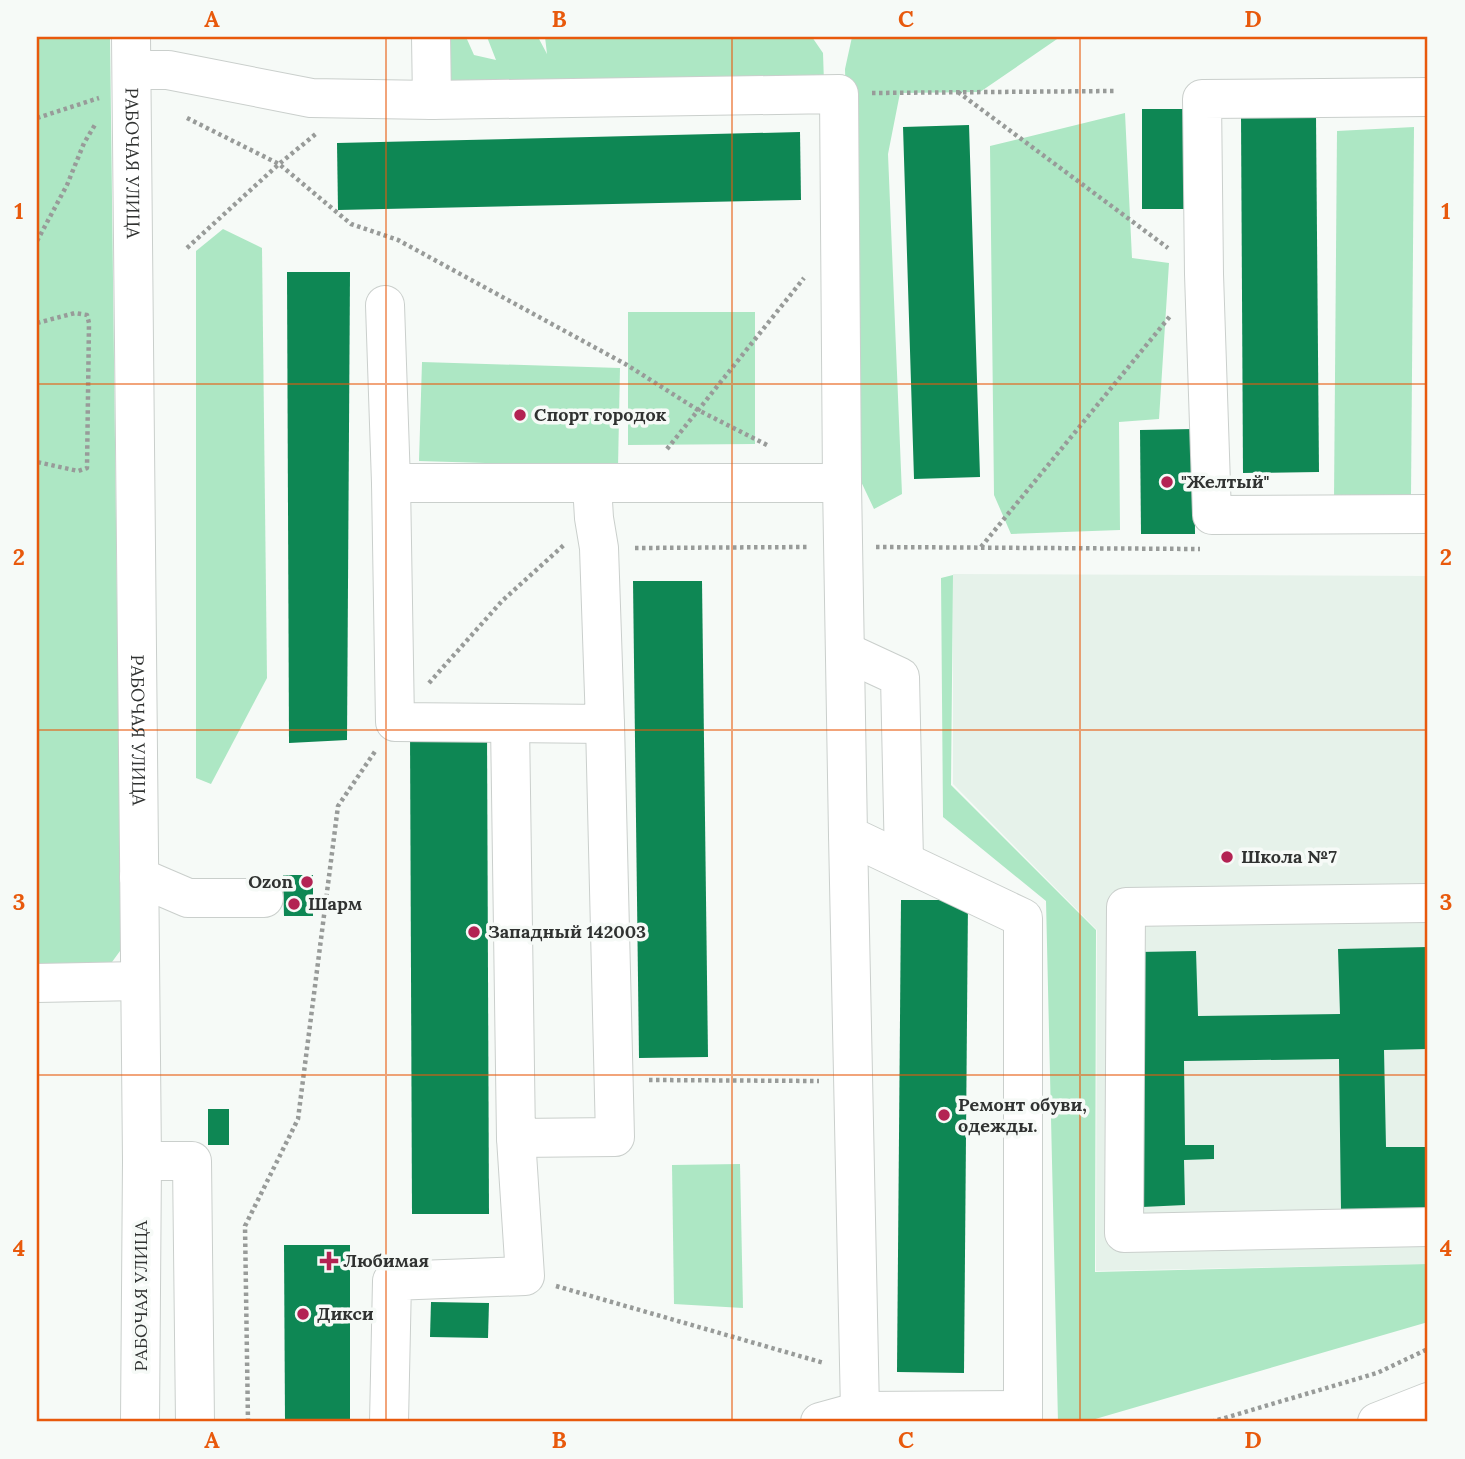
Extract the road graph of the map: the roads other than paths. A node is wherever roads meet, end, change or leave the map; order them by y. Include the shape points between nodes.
1 (431, 37) edge
2 (124, 68) edge
3 (1428, 97) edge
4 (432, 100) junction
5 (385, 305) dead end
6 (391, 483) junction
7 (842, 483) junction
8 (1428, 514) edge
9 (595, 517) junction
10 (846, 652) junction
11 (510, 723) junction
12 (605, 724) junction
13 (848, 835) junction
14 (904, 861) junction
15 (139, 877) junction
16 (264, 898) dead end
17 (1428, 903) edge
18 (139, 981) junction
19 (37, 983) edge
20 (516, 1138) junction
21 (142, 1161) junction
22 (1428, 1227) edge
23 (860, 1392) junction
24 (1428, 1402) edge
25 (1023, 1416) edge
26 (140, 1422) edge
27 (195, 1422) edge
28 (389, 1422) edge
29 (820, 1422) edge
30 (1377, 1422) edge

1 - 4 street
2 - 4 street via 168,70 311,98
2 - 15 street, РАБОЧАЯ УЛИЦА
3 - 8 street via 1202,99 1212,515
4 - 7 street via 839,94
5 - 6 street
6 - 9 street
6 - 11 street via 394,722
7 - 9 street via 640,482
7 - 10 street
9 - 12 street
10 - 13 street
10 - 14 street via 900,677
11 - 12 street
11 - 20 street
12 - 20 street via 615,1138
13 - 14 street
13 - 23 street
14 - 25 street via 1023,918
15 - 16 street via 188,898
15 - 18 street, РАБОЧАЯ УЛИЦА
17 - 22 street via 1126,907 1124,1233
18 - 19 street
18 - 21 street, РАБОЧАЯ УЛИЦА
20 - 28 street via 525,1276 392,1281
21 - 26 street, РАБОЧАЯ УЛИЦА
21 - 27 street via 192,1161
23 - 25 street
23 - 29 street
24 - 30 street

